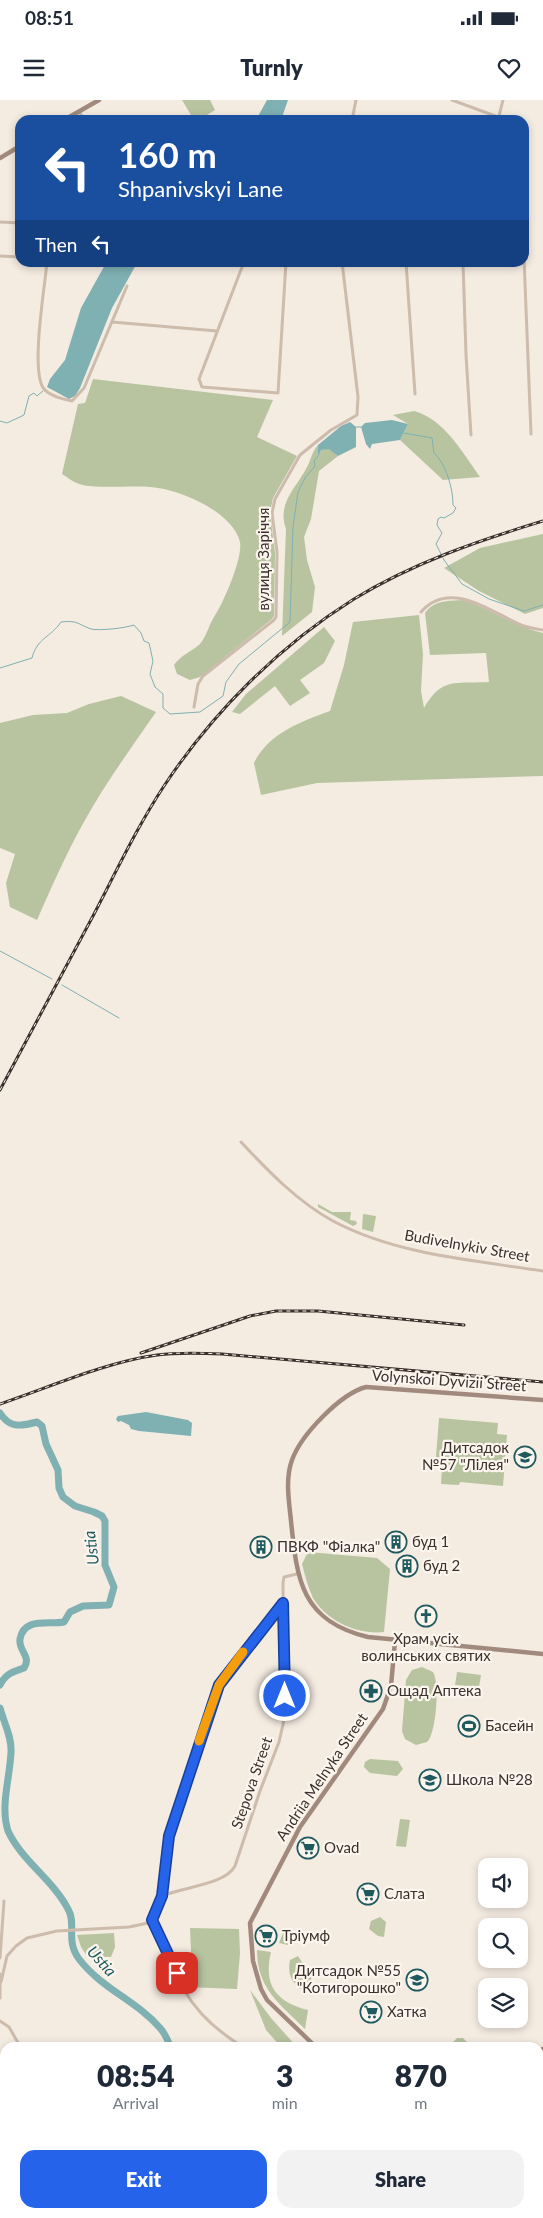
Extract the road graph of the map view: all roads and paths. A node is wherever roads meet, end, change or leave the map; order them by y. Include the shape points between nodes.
1 (99, 100) edge
2 (356, 100) edge
3 (452, 100) edge
4 (503, 100) edge
5 (79, 111) junction
6 (72, 115) edge
7 (81, 115) edge
8 (353, 115) edge
9 (490, 115) edge
10 (499, 115) edge
11 (15, 149) edge
12 (0, 158) edge
13 (0, 222) edge
14 (15, 223) edge
15 (0, 256) edge
16 (15, 257) edge
17 (46, 267) edge
18 (242, 267) edge
19 (286, 267) edge
20 (343, 267) edge
21 (406, 267) edge
22 (464, 267) edge
23 (524, 267) edge
24 (127, 286) dead end
25 (112, 322) junction
26 (217, 331) junction
27 (415, 394) dead end
28 (531, 434) dead end
29 (471, 435) dead end
30 (421, 612) dead end
31 (543, 630) edge
32 (194, 707) dead end
33 (241, 1142) dead end
34 (543, 1271) edge
35 (543, 1400) edge
36 (297, 1574) junction
37 (283, 1603) junction
38 (395, 1641) junction
39 (543, 1654) edge
40 (162, 1896) junction
41 (4, 1901) dead end
42 (152, 1920) junction
43 (0, 1958) edge
44 (0, 1974) edge
45 (0, 1982) edge
46 (0, 1998) edge
47 (0, 2020) edge
48 (18, 2042) edge
49 (236, 2042) edge
50 (311, 2042) edge

1 - 5 street
2 - 8 street
3 - 9 street
4 - 10 street
5 - 6 street
5 - 7 street
11 - 12 street
13 - 14 street
15 - 16 street
17 - 25 street via 38,338 40,382 49,394 72,401 76,398 84,388
18 - 26 street
19 - 26 street via 278,393 202,387 199,379
20 - 32 street, вулиця Заріччя via 358,397 357,415 331,430 300,455 275,499 272,513 277,552 276,617 203,676 198,684
21 - 27 street
22 - 29 street
23 - 28 street
24 - 25 street
25 - 26 street
30 - 31 street via 435,601 461,598 484,605 524,626
33 - 34 street, Budivelnykiv Street via 278,1180 332,1220 356,1231 425,1252
35 - 36 street, Volynskoi Dyvizii Street via 366,1387 341,1398 304,1439 291,1461 288,1482
36 - 37 street, Stepova Street via 284,1577
36 - 38 street, Volynskoi Dyvizii Street via 309,1600 330,1622 352,1633
37 - 40 street via 219,1685 169,1836
37 - 40 street, Stepova Street via 284,1720 240,1856 227,1876
38 - 39 street, Volynskoi Dyvizii Street
38 - 50 street, Andriia Melnyka Street via 391,1686 383,1709 300,1827 250,1923 253,1962 261,1989 267,2000
40 - 42 street
41 - 43 street
42 - 45 street via 129,1927 36,1935 16,1946 5,1961
42 - 49 street via 184,1990 198,2009
44 - 45 street
45 - 46 street
47 - 48 street via 9,2026

